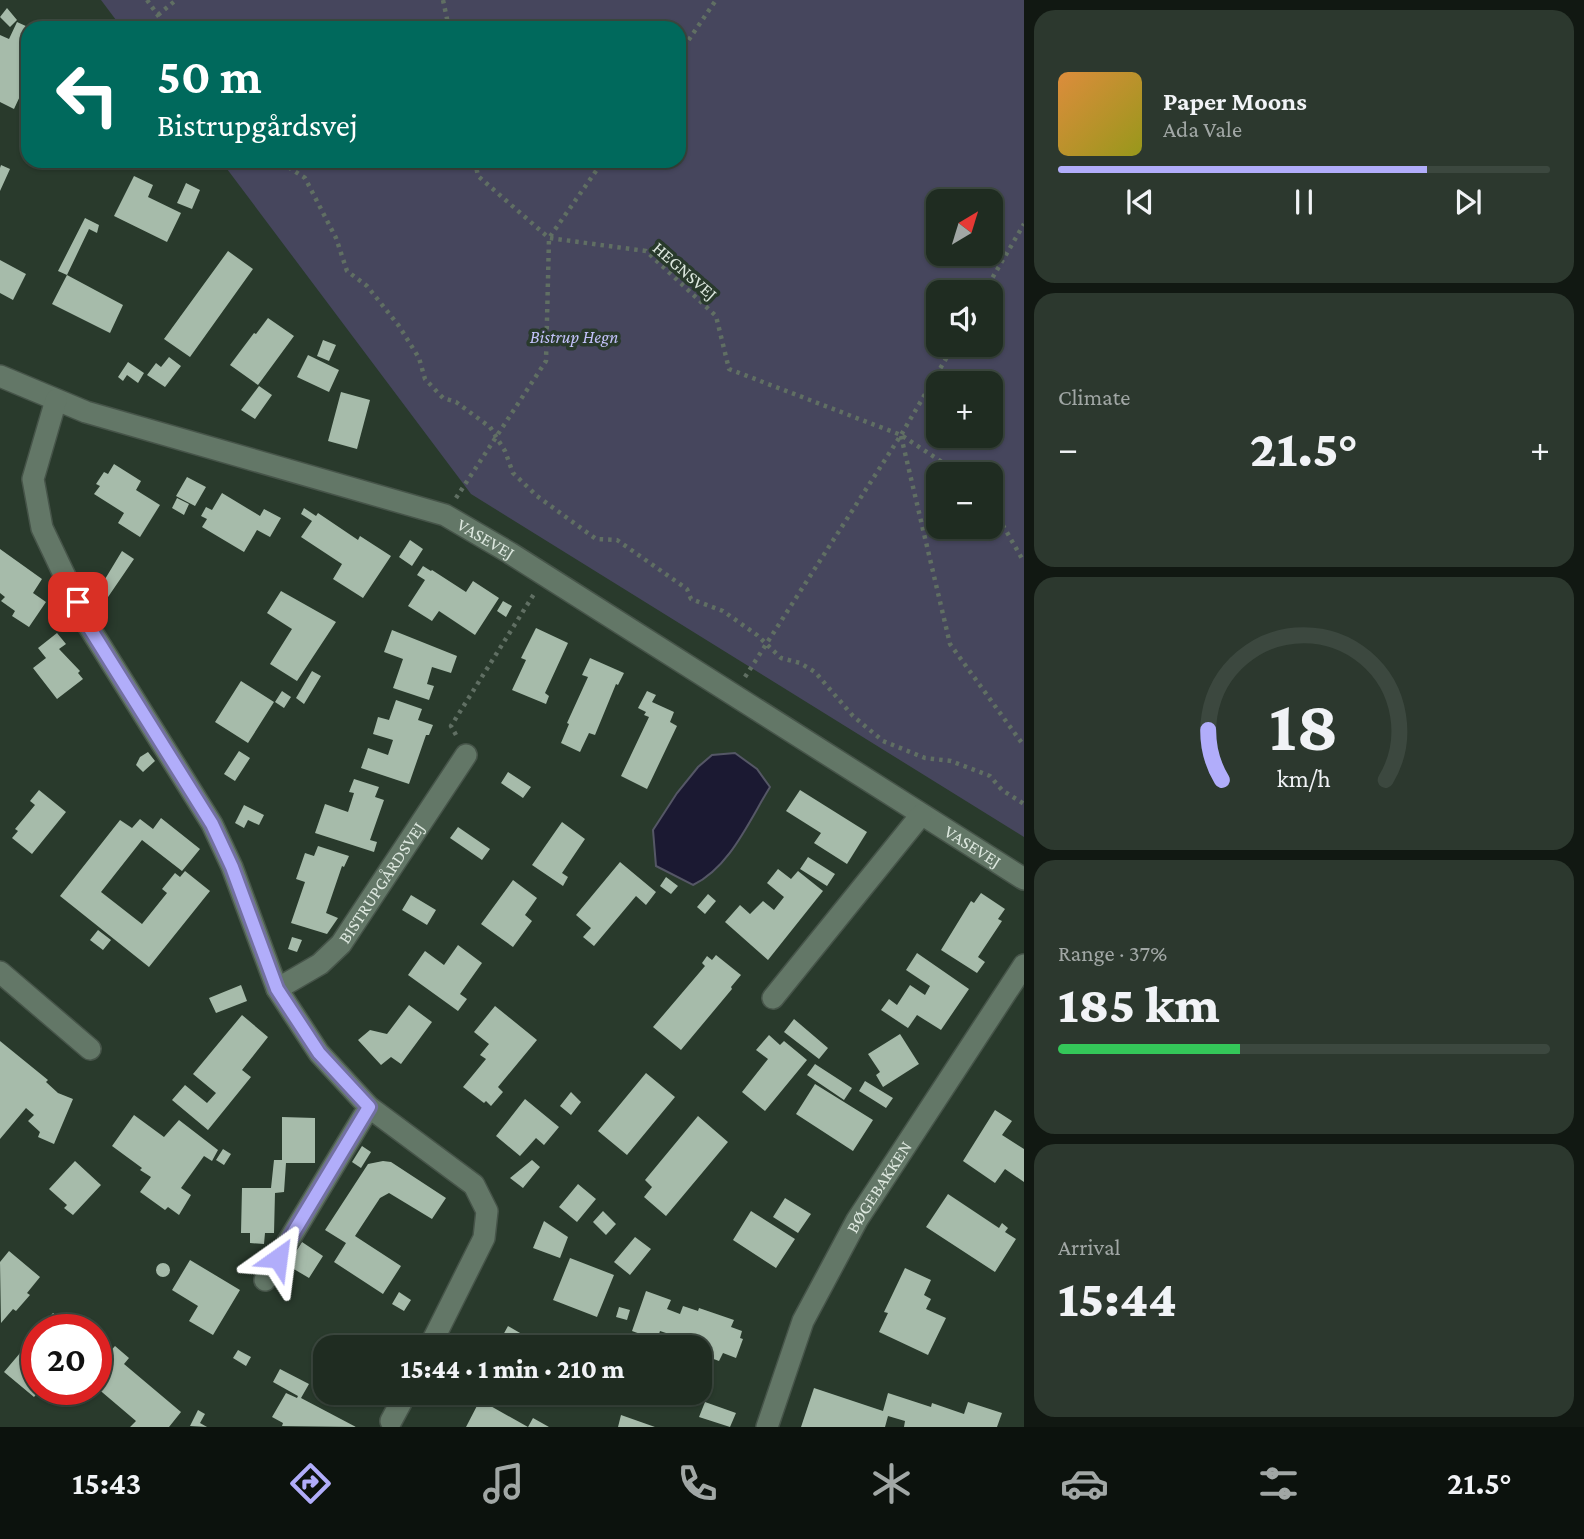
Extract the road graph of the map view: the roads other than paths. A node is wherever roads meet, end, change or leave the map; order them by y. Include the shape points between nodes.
1 (0, 376) edge
2 (56, 400) junction
3 (466, 755) road end
4 (921, 815) junction
5 (1024, 880) edge
6 (1024, 965) edge
7 (0, 972) edge
8 (277, 989) junction
9 (773, 998) dead end
10 (90, 1048) dead end
11 (369, 1107) junction
12 (265, 1280) dead end
13 (436, 1335) edge
14 (399, 1405) edge
15 (391, 1421) dead end
16 (768, 1427) edge

1 - 2 street, VASEVEJ
2 - 4 street, VASEVEJ via 445,515
2 - 8 street via 33,479 42,528 89,627 212,824
3 - 8 street, BISTRUPGÅRDSVEJ via 341,944 320,964
4 - 5 street, VASEVEJ
4 - 9 street
6 - 16 street, BØGEBAKKEN via 858,1220 803,1321
7 - 10 street
8 - 11 street via 319,1053
11 - 12 street
11 - 13 street via 474,1185 487,1212 484,1238
14 - 15 street

